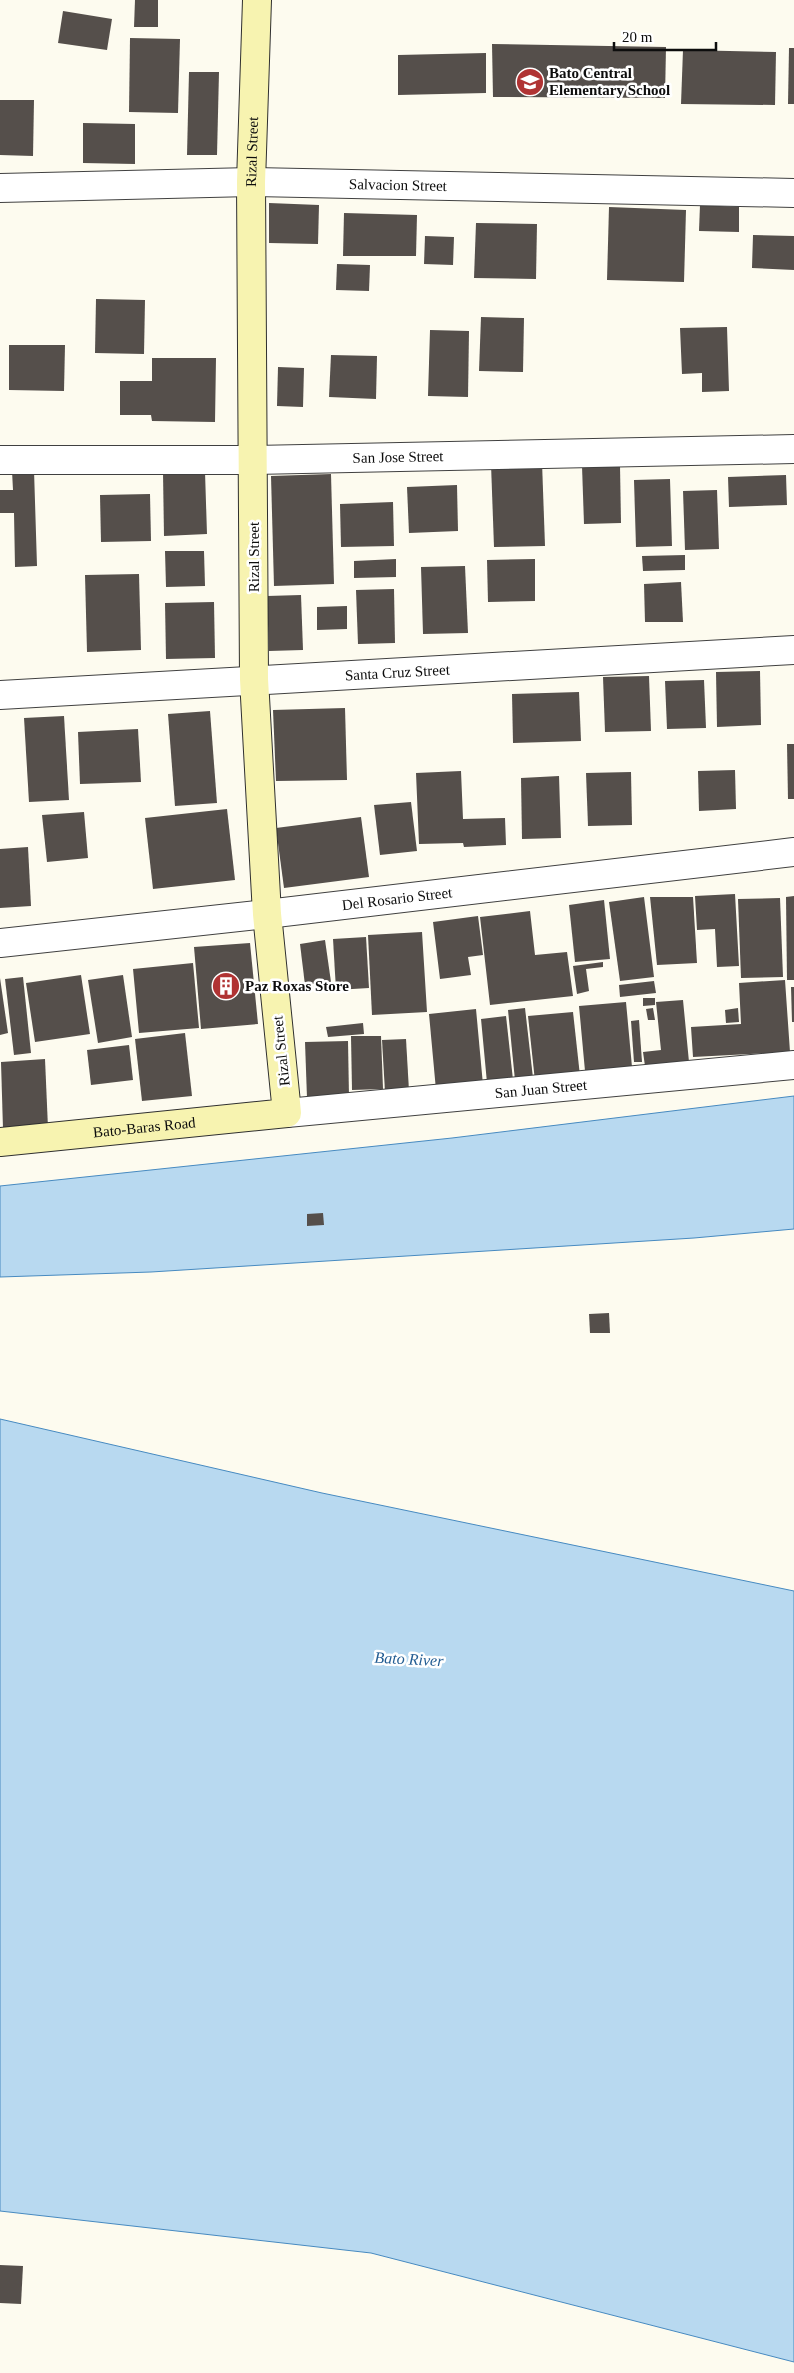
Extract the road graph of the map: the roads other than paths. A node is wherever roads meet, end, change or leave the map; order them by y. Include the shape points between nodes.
1 (256, 0) edge
2 (251, 182) junction
3 (0, 188) edge
4 (794, 193) edge
5 (794, 449) edge
6 (0, 460) edge
7 (253, 460) junction
8 (794, 650) edge
9 (254, 679) junction
10 (0, 695) edge
11 (794, 852) edge
12 (267, 914) junction
13 (0, 944) edge
14 (794, 1065) edge
15 (288, 1113) junction
16 (0, 1142) edge

1 - 2 main road, Rizal Street
2 - 3 street, Salvacion Street
2 - 4 street, Salvacion Street
2 - 7 main road, Rizal Street
5 - 7 street, San Jose Street
6 - 7 street, San Jose Street
7 - 9 main road, Rizal Street
8 - 9 street, Santa Cruz Street
9 - 10 street, Santa Cruz Street
9 - 12 main road, Rizal Street
11 - 12 street, Del Rosario Street
12 - 13 street, Del Rosario Street
12 - 15 main road, Rizal Street
14 - 15 street, San Juan Street
15 - 16 main road, Bato-Baras Road

